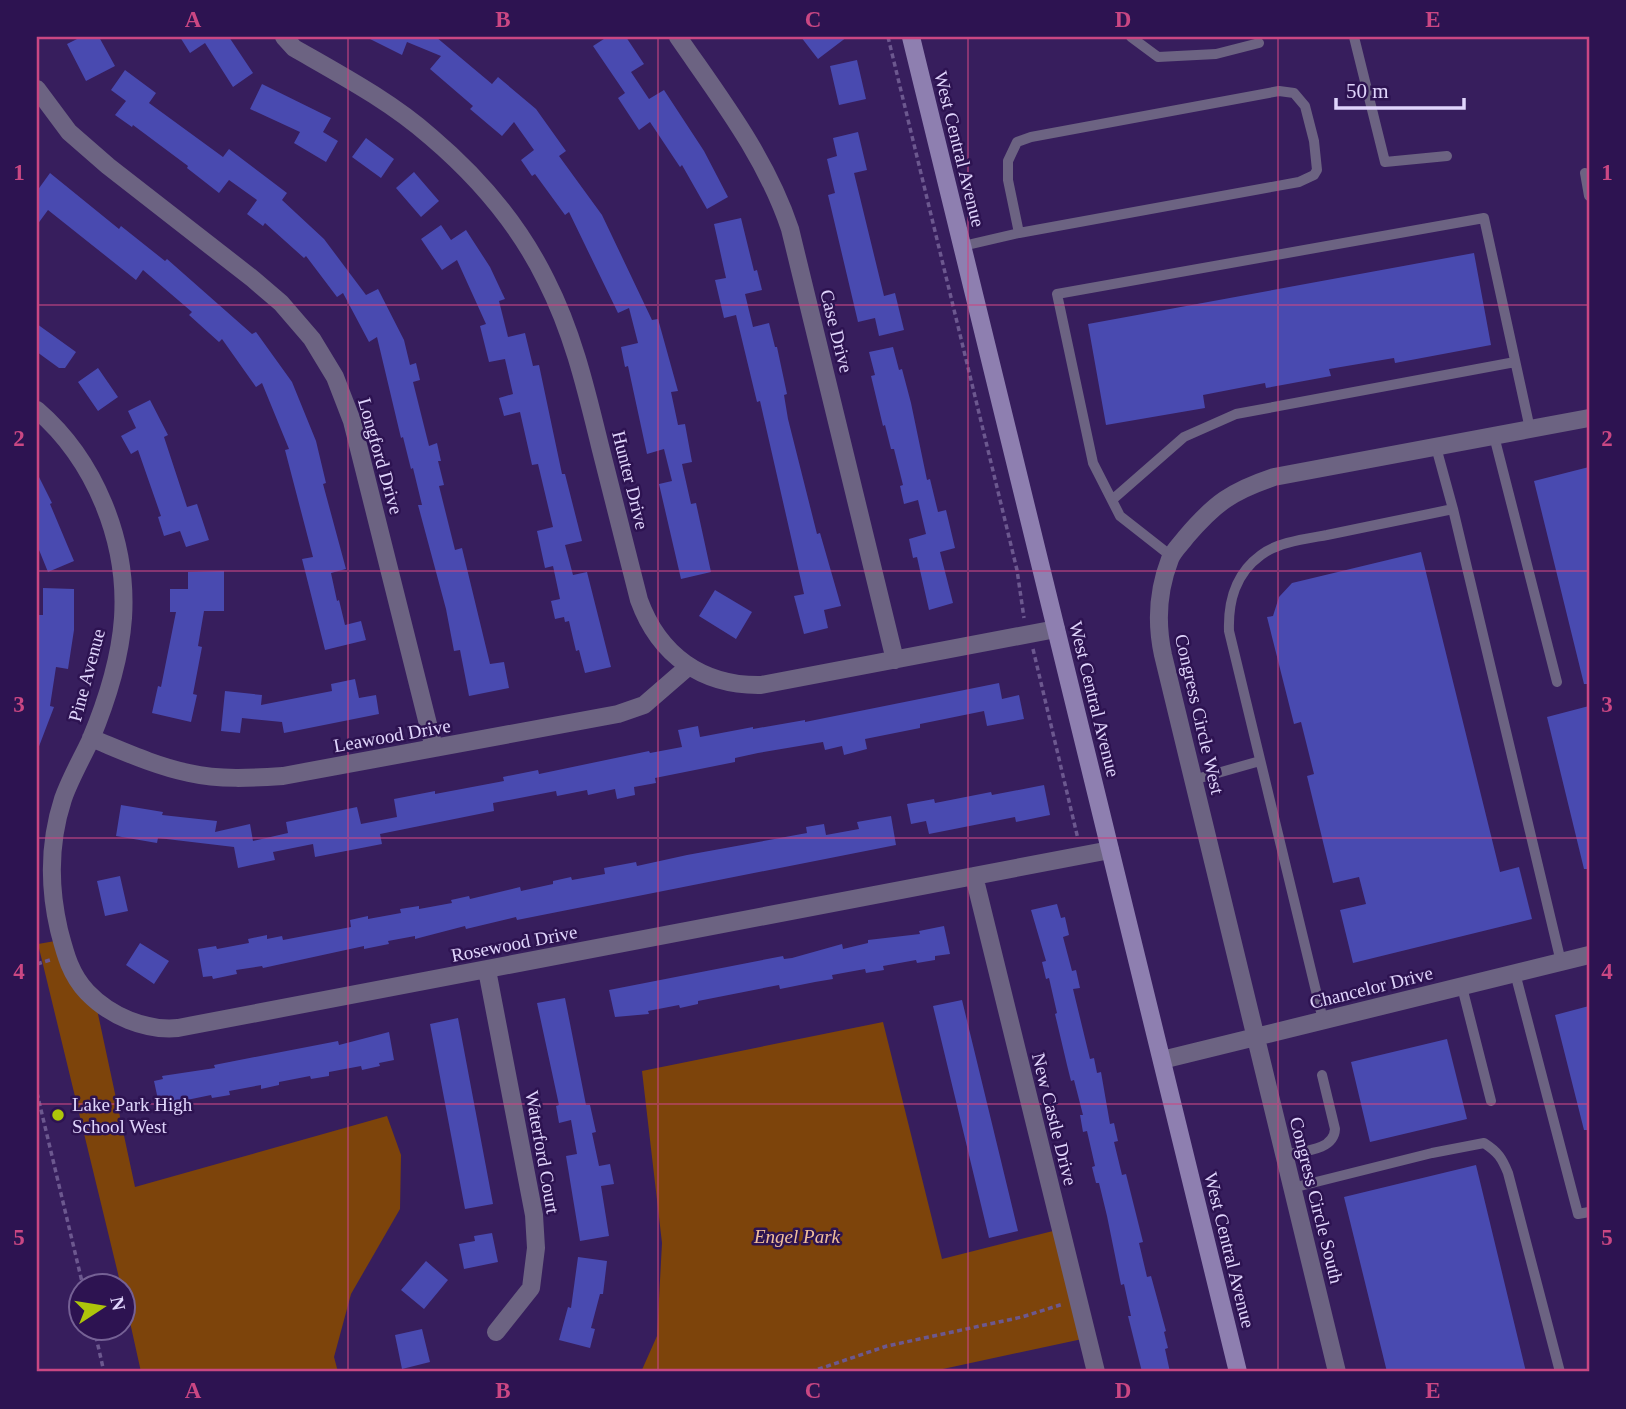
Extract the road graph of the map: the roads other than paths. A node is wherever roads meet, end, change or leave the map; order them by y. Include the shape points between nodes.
1 (284, 37) edge
2 (678, 37) edge
3 (911, 37) edge
4 (1131, 37) edge
5 (1354, 37) edge
6 (1259, 43) dead end
7 (37, 89) edge
8 (1447, 156) dead end
9 (1585, 173) dead end
10 (1589, 196) edge
11 (1019, 233) junction
12 (962, 246) junction
13 (1515, 362) junction
14 (37, 410) edge
15 (1589, 418) edge
16 (1530, 429) junction
17 (1494, 436) junction
18 (1436, 447) junction
19 (1112, 500) junction
20 (1453, 509) junction
21 (1171, 556) junction
22 (1056, 629) junction
23 (895, 660) junction
24 (689, 666) junction
25 (1557, 682) dead end
26 (91, 738) junction
27 (434, 748) junction
28 (1260, 761) junction
29 (1193, 779) junction
30 (45, 843) edge
31 (1110, 850) junction
32 (974, 876) junction
33 (1589, 955) edge
34 (1561, 962) junction
35 (487, 970) junction
36 (1515, 973) junction
37 (1461, 987) junction
38 (1323, 1020) junction
39 (1255, 1037) junction
40 (1162, 1060) junction
41 (1322, 1074) dead end
42 (1491, 1101) dead end
43 (1284, 1155) junction
44 (1292, 1188) junction
45 (1589, 1212) edge
46 (496, 1332) dead end
47 (1096, 1372) edge
48 (1238, 1372) edge
49 (1337, 1372) edge
50 (1560, 1372) edge

1 - 24 street, Hunter Drive via 294,48 389,104 429,135 499,206 533,257 559,307 579,361 645,617 653,632
2 - 23 street, Case Drive via 742,130 782,205
3 - 12 street, West Central Avenue
4 - 6 lane via 1158,57 1216,54
5 - 8 lane via 1385,162
7 - 27 street, Longford Drive via 69,132 281,303 312,339 335,377 352,421
9 - 10 lane
11 - 11 lane via 1299,182 1317,170 1305,106 1294,93 1279,91 1017,142 1008,171
11 - 12 lane
12 - 22 street, West Central Avenue
13 - 16 lane
13 - 19 lane via 1236,414 1184,437
13 - 19 lane via 1484,218 1057,293 1093,463
14 - 26 street, Pine Avenue via 76,453 99,491 115,536 122,576 118,652
15 - 16 street, Congress Circle West
16 - 17 street, Congress Circle West
17 - 18 street, Congress Circle West
17 - 25 lane
18 - 20 lane
18 - 21 street, Congress Circle West via 1252,484 1207,511
19 - 21 lane via 1120,516
20 - 28 lane via 1300,540 1269,549 1249,566 1231,599 1229,631
20 - 34 lane
21 - 29 street, Congress Circle West via 1159,602 1159,635
22 - 23 street, Hunter Drive
22 - 31 street, West Central Avenue
23 - 24 street, Hunter Drive via 761,685 721,681
24 - 27 street, Leawood Drive via 644,705 618,714
26 - 27 street, Leawood Drive via 190,773 238,778 283,776
26 - 30 street, Pine Avenue
28 - 29 lane
28 - 38 lane
29 - 39 street, Congress Circle West
30 - 35 street, Rosewood Drive via 54,909 76,981 95,1000 145,1026 178,1028
31 - 32 street, Rosewood Drive
31 - 40 street, West Central Avenue
32 - 35 street, Rosewood Drive
32 - 47 street, New Castle Drive
33 - 34 street, Chancelor Drive
34 - 36 street, Chancelor Drive
35 - 46 street, Waterford Court via 534,1215 536,1248 531,1288
36 - 37 street, Chancelor Drive
36 - 45 lane via 1578,1214
37 - 38 street, Chancelor Drive
37 - 42 lane
38 - 39 street, Chancelor Drive
39 - 40 street, Chancelor Drive
39 - 43 street, Congress Circle South
40 - 48 street, West Central Avenue
41 - 43 lane via 1335,1138
43 - 44 street, Congress Circle South
44 - 49 street, Congress Circle South
44 - 50 lane via 1432,1153 1484,1143 1493,1149 1502,1156 1508,1173

